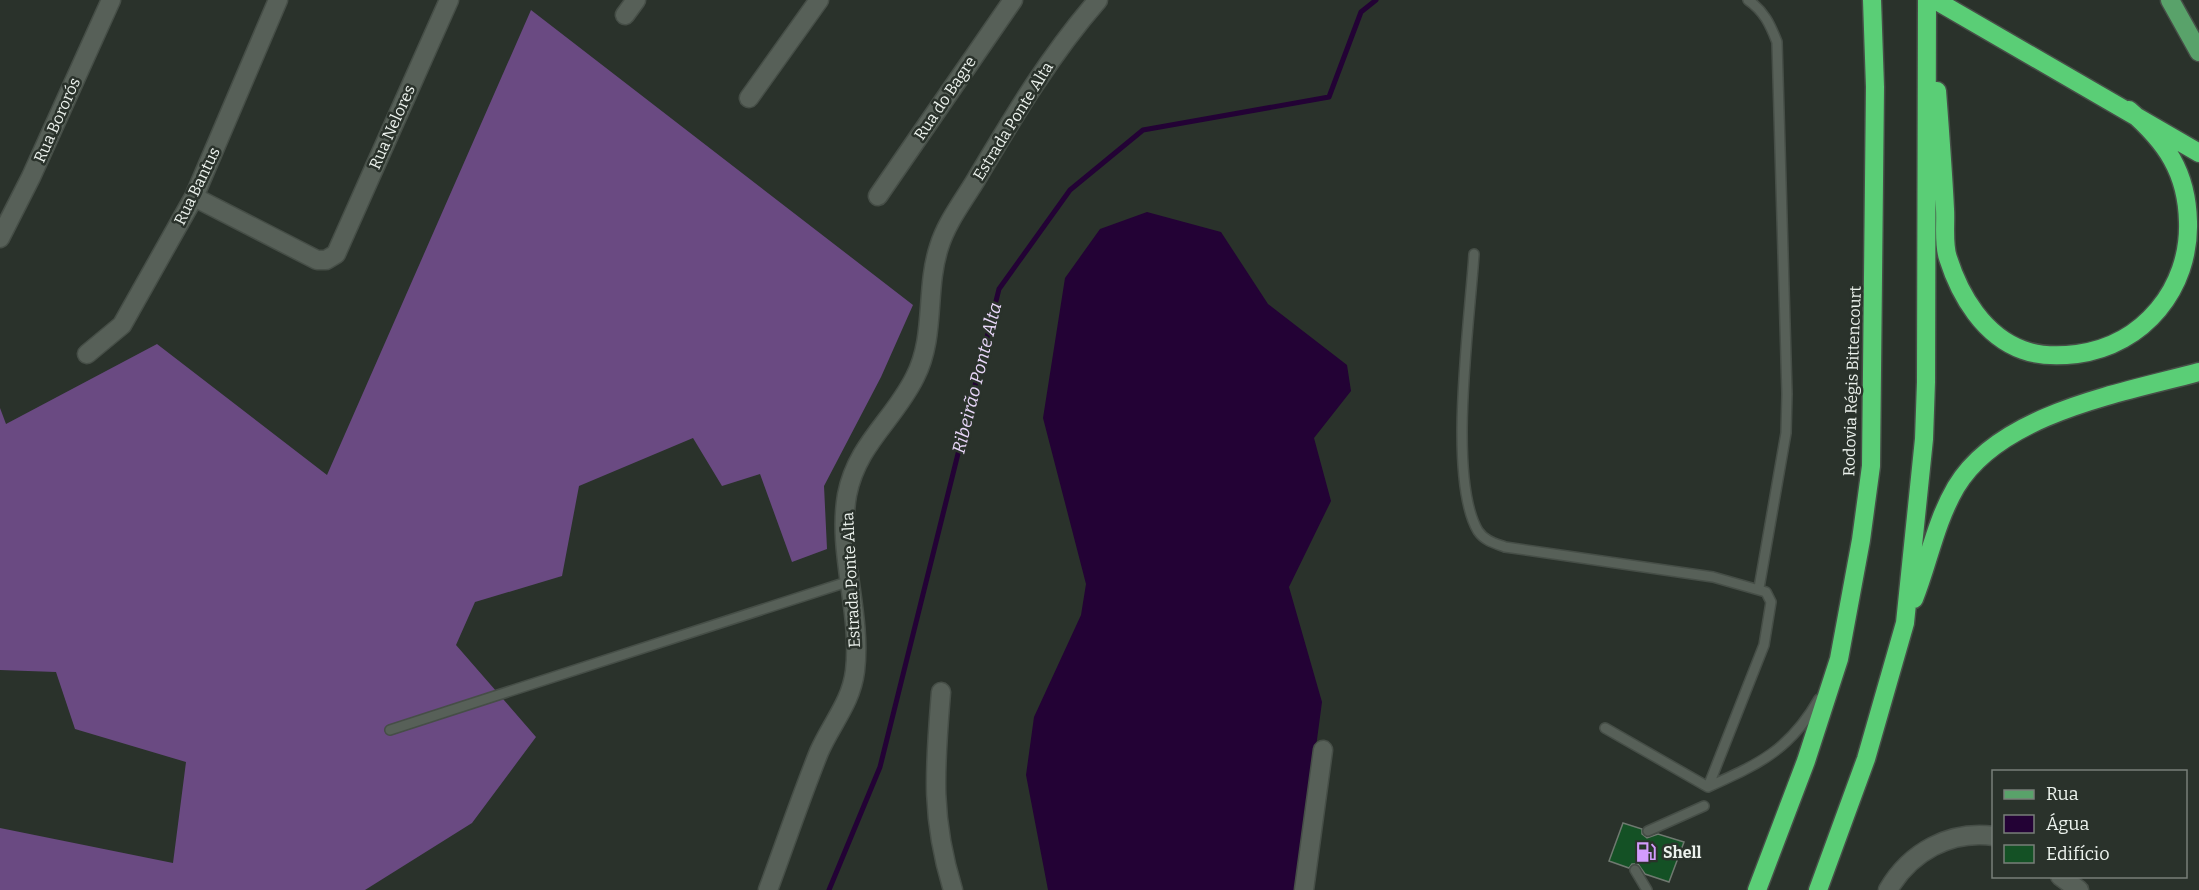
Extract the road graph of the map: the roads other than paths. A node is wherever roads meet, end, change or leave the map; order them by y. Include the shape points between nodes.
1 (111, 0) edge
2 (278, 0) edge
3 (449, 0) edge
4 (636, 0) edge
5 (819, 0) edge
6 (1012, 0) edge
7 (1098, 0) edge
8 (1748, 0) edge
9 (1863, 0) edge
10 (1872, 0) edge
11 (1927, 0) edge
12 (1935, 0) edge
13 (2170, 0) edge
14 (625, 15) dead end
15 (1873, 32) junction
16 (2199, 52) edge
17 (748, 98) dead end
18 (2129, 110) junction
19 (2199, 153) edge
20 (878, 196) dead end
21 (194, 197) junction
22 (0, 238) edge
23 (1474, 254) dead end
24 (87, 354) dead end
25 (2199, 372) edge
26 (850, 581) junction
27 (1759, 588) junction
28 (1905, 623) junction
29 (1839, 660) junction
30 (941, 692) dead end
31 (1605, 728) dead end
32 (390, 730) dead end
33 (1323, 750) dead end
34 (1708, 787) junction
35 (1704, 806) dead end
36 (1648, 831) dead end
37 (1992, 836) edge
38 (1635, 870) dead end
39 (768, 890) edge
40 (953, 890) edge
41 (1304, 890) edge
42 (1647, 890) edge
43 (1757, 890) edge
44 (1818, 890) edge
45 (1888, 890) edge

1 - 22 street, Rua Bororós
2 - 21 street, Rua Bantus
3 - 21 street, Rua Nelores via 336,254 317,260
4 - 14 street
5 - 17 street
6 - 20 street, Rua do Bagre
7 - 26 street, Estrada Ponte Alta via 1004,129 940,243 932,268 929,332 923,358 915,379 867,443 853,472 845,524
8 - 27 lane via 1768,19 1777,42 1787,394 1786,434
9 - 15 highway
10 - 15 highway, Rodovia Régis Bittencourt
11 - 18 highway via 1936,73 1947,257 1972,311 1996,334 2023,350 2065,355 2112,344 2150,321 2173,291 2181,273 2189,232 2185,184 2172,157
11 - 28 highway via 1924,439
12 - 18 highway
13 - 16 main road
15 - 29 highway, Rodovia Régis Bittencourt via 1871,466
18 - 19 highway
21 - 24 street, Rua Bantus via 122,326
23 - 27 lane via 1463,447 1465,492 1479,532 1488,542 1505,547 1713,577
25 - 28 highway via 2049,417 2018,431 1975,463 1941,517
26 - 32 lane
26 - 39 street, Estrada Ponte Alta via 855,606 855,672 848,702 820,749
27 - 34 lane via 1771,602 1764,645
28 - 44 highway via 1866,759
29 - 34 lane via 1797,732 1770,757
29 - 43 highway, Rodovia Régis Bittencourt
30 - 40 street via 935,800
31 - 34 lane
33 - 41 street
35 - 36 lane
37 - 45 street via 1960,836 1935,846 1904,865
38 - 42 lane

